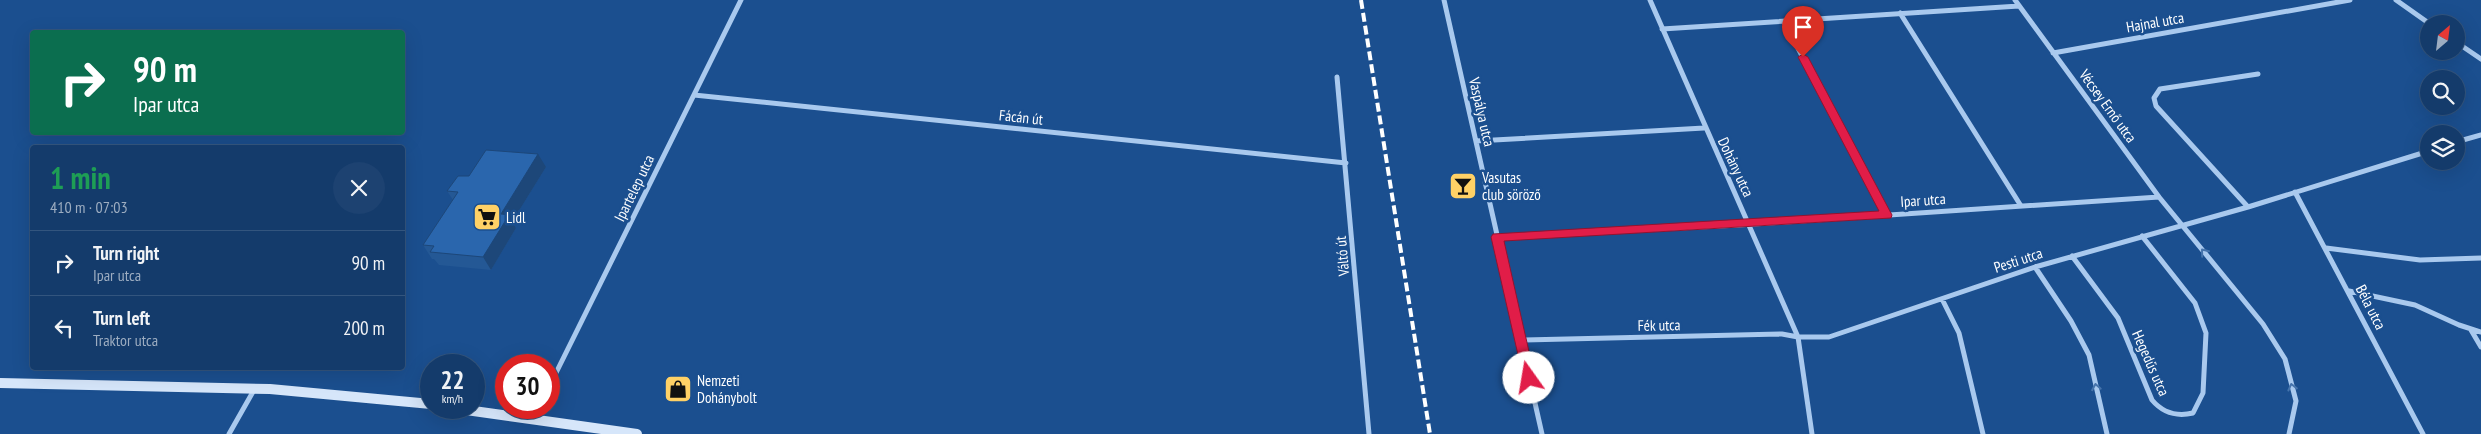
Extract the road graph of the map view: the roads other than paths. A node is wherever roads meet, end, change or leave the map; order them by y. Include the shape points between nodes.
1 (741, 0) edge
2 (1444, 0) edge
3 (1650, 0) edge
4 (2015, 0) edge
5 (2350, 0) edge
6 (2396, 0) edge
7 (2019, 6) junction
8 (1900, 13) junction
9 (2420, 17) edge
10 (1784, 22) junction
11 (1662, 29) junction
12 (2465, 48) edge
13 (2053, 53) junction
14 (2481, 59) edge
15 (2258, 74) dead end
16 (1337, 77) dead end
17 (694, 95) junction
18 (1704, 128) junction
19 (2481, 135) edge
20 (2465, 139) edge
21 (1476, 141) junction
22 (2420, 154) edge
23 (1346, 163) junction
24 (2295, 192) junction
25 (2159, 197) junction
26 (2021, 206) junction
27 (2248, 207) junction
28 (1887, 215) junction
29 (1749, 224) junction
30 (2182, 226) junction
31 (2142, 236) junction
32 (1497, 237) junction
33 (2326, 248) junction
34 (2072, 256) junction
35 (2481, 258) edge
36 (2035, 267) junction
37 (2348, 291) junction
38 (1942, 300) junction
39 (2471, 330) junction
40 (2481, 332) edge
41 (1798, 337) junction
42 (1520, 340) junction
43 (2481, 347) edge
44 (560, 365) edge
45 (0, 384) edge
46 (254, 389) junction
47 (420, 403) edge
48 (532, 419) edge
49 (229, 434) edge
50 (637, 434) edge
51 (1369, 434) edge
52 (1542, 434) edge
53 (1812, 434) edge
54 (1983, 434) edge
55 (2107, 434) edge
56 (2289, 434) edge
57 (2423, 434) edge

1 - 17 street, Ipartelep utca
2 - 21 street, Vaspálya utca
3 - 11 street, Dohány utca
4 - 7 street, Vécsey Ernő utca
5 - 13 street, Hajnal utca
6 - 9 street
7 - 8 street
7 - 13 street, Vécsey Ernő utca
8 - 10 street
8 - 26 street
10 - 11 street
10 - 28 street
11 - 18 street, Dohány utca
12 - 14 street
13 - 25 street, Vécsey Ernő utca
15 - 27 street via 2160,89 2153,100
16 - 23 street, Váltó út
17 - 23 street, Fácán út
17 - 44 street, Ipartelep utca
18 - 21 street
18 - 29 street, Dohány utca
19 - 20 street
21 - 32 street, Vaspálya utca
22 - 24 street, Pesti utca
23 - 51 street, Váltó út
24 - 27 street, Pesti utca
24 - 33 street, Béla utca
25 - 26 street, Ipar utca
25 - 30 street, Vécsey Ernő utca
26 - 28 street, Ipar utca
27 - 30 street, Pesti utca
28 - 29 street, Ipar utca
29 - 32 street, Ipar utca
29 - 41 street, Dohány utca
30 - 31 street, Pesti utca
56 -> 30 street, Vécsey Ernő utca via 2296,401 2285,359 2263,324
31 - 34 street, Pesti utca
31 - 34 street, Hegedűs utca via 2195,303 2206,333 2203,393 2193,413 2184,416 2168,414 2158,408 2118,318
32 - 42 street, Vaspálya utca
33 - 35 street via 2420,260
33 - 37 street, Béla utca
34 - 36 street, Pesti utca
36 - 38 street, Pesti utca
55 -> 36 street via 2090,356
37 - 39 street via 2409,302
37 - 57 street, Béla utca
38 - 41 street, Pesti utca via 1829,336
38 - 54 street via 1959,332
39 - 40 street
39 - 43 street
41 - 42 street, Fék utca via 1782,334
41 - 53 street, Dohány utca
42 - 52 street, Vaspálya utca
45 - 46 street
46 - 47 street
46 - 49 street
48 - 50 street

